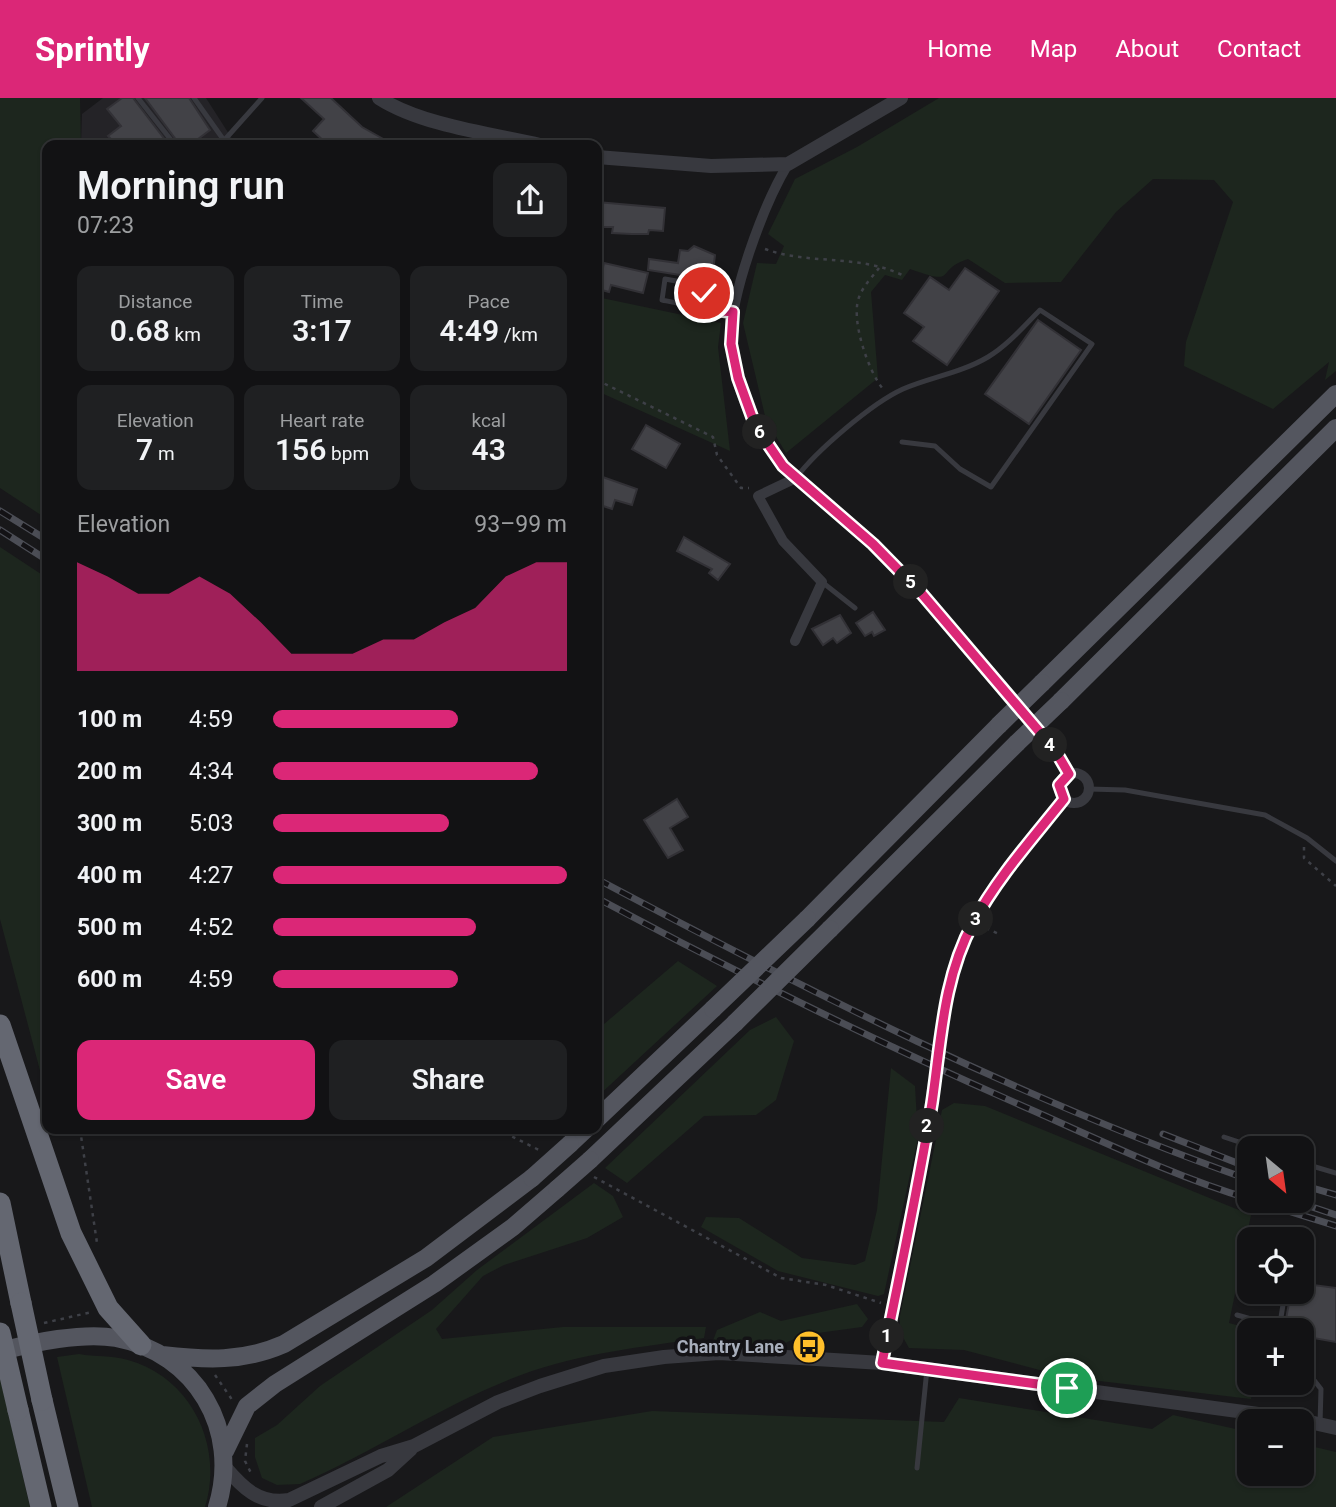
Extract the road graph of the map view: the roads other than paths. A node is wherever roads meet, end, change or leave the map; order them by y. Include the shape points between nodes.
1 (138, 98) edge
2 (194, 98) edge
3 (262, 98) edge
4 (379, 98) edge
5 (901, 98) edge
6 (171, 140) edge
7 (221, 140) edge
8 (224, 140) edge
9 (518, 140) edge
10 (602, 157) edge
11 (788, 164) junction
12 (703, 309) junction
13 (733, 312) junction
14 (1336, 394) edge
15 (1336, 428) edge
16 (902, 442) dead end
17 (796, 478) junction
18 (822, 582) junction
19 (855, 608) dead end
20 (796, 641) dead end
21 (1069, 774) junction
22 (1089, 789) junction
23 (1064, 799) junction
24 (1336, 861) edge
25 (0, 1025) edge
26 (602, 1114) edge
27 (580, 1134) edge
28 (1224, 1137) dead end
29 (1237, 1141) edge
30 (1314, 1167) edge
31 (1336, 1173) edge
32 (0, 1203) edge
33 (1237, 1315) dead end
34 (1246, 1318) edge
35 (0, 1333) edge
36 (141, 1345) junction
37 (0, 1352) edge
38 (162, 1355) junction
39 (882, 1363) junction
40 (927, 1369) junction
41 (1314, 1381) edge
42 (1320, 1424) junction
43 (1336, 1428) edge
44 (414, 1446) junction
45 (225, 1459) junction
46 (917, 1468) dead end
47 (41, 1507) edge
48 (68, 1507) edge
49 (217, 1507) edge
50 (321, 1507) edge

1 - 6 lane
2 - 7 lane
3 - 8 lane
4 - 9 street via 452,125
5 - 11 street
10 - 11 street via 724,167
11 - 13 street via 773,188 752,244
12 - 12 lane via 662,300 665,279 699,285 704,293
12 - 13 lane
13 - 17 street via 731,344 755,425
14 - 26 main road, bridge via 807,919
15 - 45 main road, bridge via 591,1168 434,1284 247,1406
16 - 17 lane via 935,446 960,469 991,487 1092,344 1040,310 991,355 889,397 828,444
17 - 18 street via 758,496 783,541
17 - 21 street via 873,544 922,594 1055,750
18 - 19 lane
18 - 20 street
21 - 22 street via 1083,776
21 - 23 street via 1059,785
22 - 23 street via 1082,801
22 - 24 lane via 1125,790 1265,815 1307,838
23 - 39 street, bridge via 973,922 957,960 943,1013 932,1102
25 - 36 highway via 71,1233 108,1308
27 - 38 main road, bridge via 532,1178 426,1258 284,1344 234,1359
28 - 29 lane
30 - 31 lane
32 - 48 highway, bridge
33 - 34 lane
35 - 47 highway, bridge
36 - 37 main road via 91,1336
36 - 38 main road
38 - 45 main road via 185,1374 211,1407
39 - 40 street
39 - 44 street via 719,1353 634,1360 498,1402
40 - 42 street
40 - 46 lane
41 - 42 lane via 1321,1390
42 - 43 street
44 - 45 street via 381,1456 303,1496 276,1502 247,1491
44 - 50 street via 388,1470
45 - 49 main road

